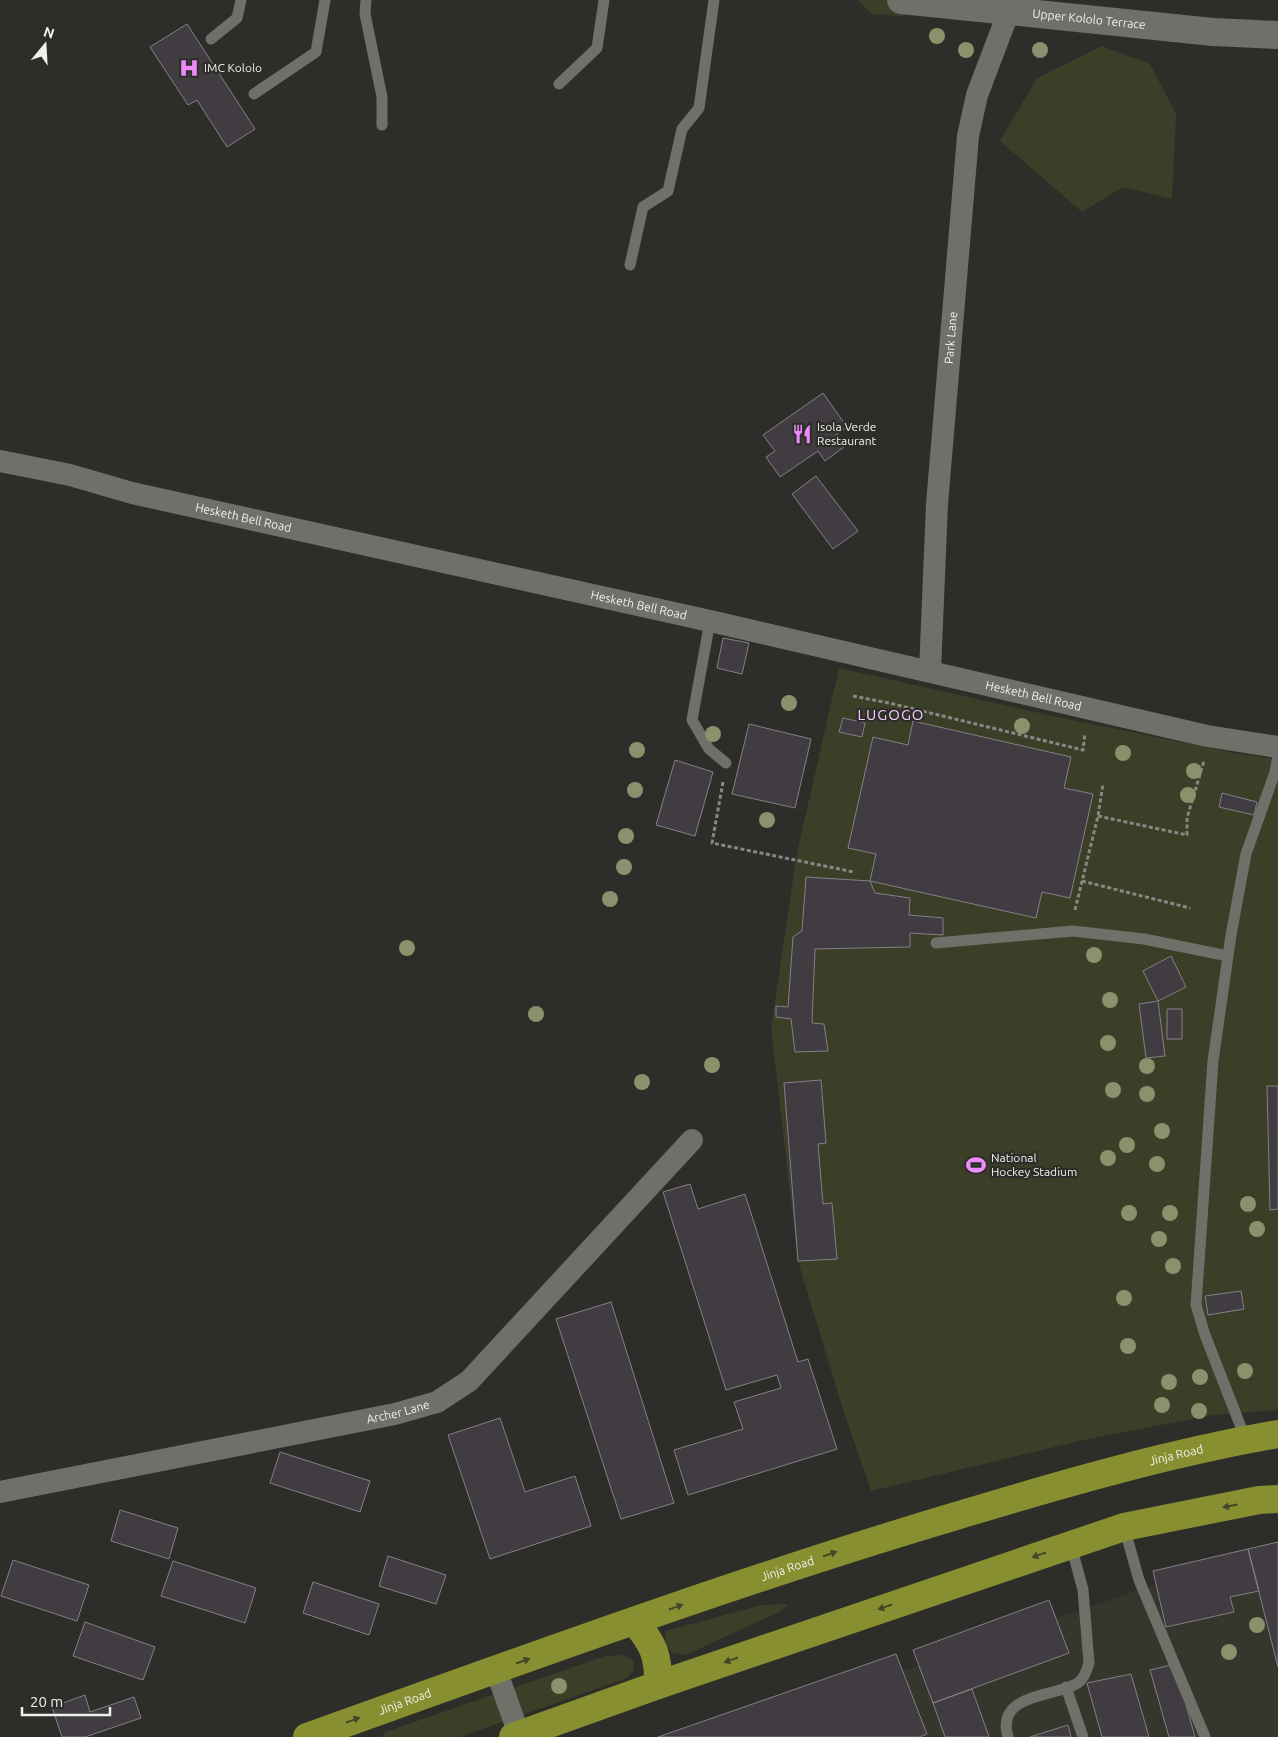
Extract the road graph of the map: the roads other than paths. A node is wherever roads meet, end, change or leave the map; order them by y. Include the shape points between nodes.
1 (241, 0) edge
2 (325, 0) edge
3 (366, 0) edge
4 (604, 0) edge
5 (714, 0) edge
6 (901, 0) edge
7 (1009, 11) junction
8 (1278, 35) edge
9 (211, 38) dead end
10 (559, 84) dead end
11 (254, 94) dead end
12 (382, 125) dead end
13 (630, 265) dead end
14 (0, 461) edge
15 (710, 621) junction
16 (930, 671) junction
17 (1278, 747) edge
18 (1278, 756) edge
19 (726, 763) road end
20 (936, 943) dead end
21 (1228, 956) junction
22 (692, 1140) dead end
23 (1278, 1434) edge
24 (1246, 1440) junction
25 (0, 1492) edge
26 (1278, 1499) edge
27 (1124, 1527) junction
28 (1071, 1544) junction
29 (634, 1621) junction
30 (496, 1670) junction
31 (658, 1685) junction
32 (1066, 1687) junction
33 (518, 1736) edge
34 (307, 1737) edge
35 (1008, 1737) edge
36 (1083, 1737) edge
37 (1205, 1737) edge

1 - 9 lane via 237,18
2 - 11 lane via 316,52
3 - 12 lane via 365,14 382,97
4 - 10 lane via 597,48
5 - 13 lane via 699,108 682,129 668,191 643,207
6 - 7 main road, Upper Kololo Terrace
7 - 8 main road, Upper Kololo Terrace via 1214,32
7 - 16 street, Park Lane via 977,95 968,136 937,504
14 - 15 street, Hesketh Bell Road
15 - 16 street, Hesketh Bell Road
15 - 19 lane via 692,720 709,749
16 - 17 street, Hesketh Bell Road via 1207,736
18 - 21 lane via 1246,854
20 - 21 lane via 1073,931 1144,939
21 - 24 lane via 1213,1061 1196,1305
22 - 25 street, Archer Lane via 470,1381 437,1402 328,1429
23 - 24 highway, Jinja Road
29 -> 24 highway, Jinja Road via 862,1544 1019,1497 1153,1460
26 -> 27 highway
27 - 28 highway
27 - 37 lane via 1138,1580
28 -> 31 highway
28 - 32 lane via 1083,1590 1089,1663 1078,1682
30 -> 29 highway, Jinja Road
29 - 31 highway via 653,1646 659,1664
30 - 33 street
34 -> 30 highway, Jinja Road
31 - 33 highway
32 - 35 lane via 1018,1703 1009,1713 1005,1725
32 - 36 lane

